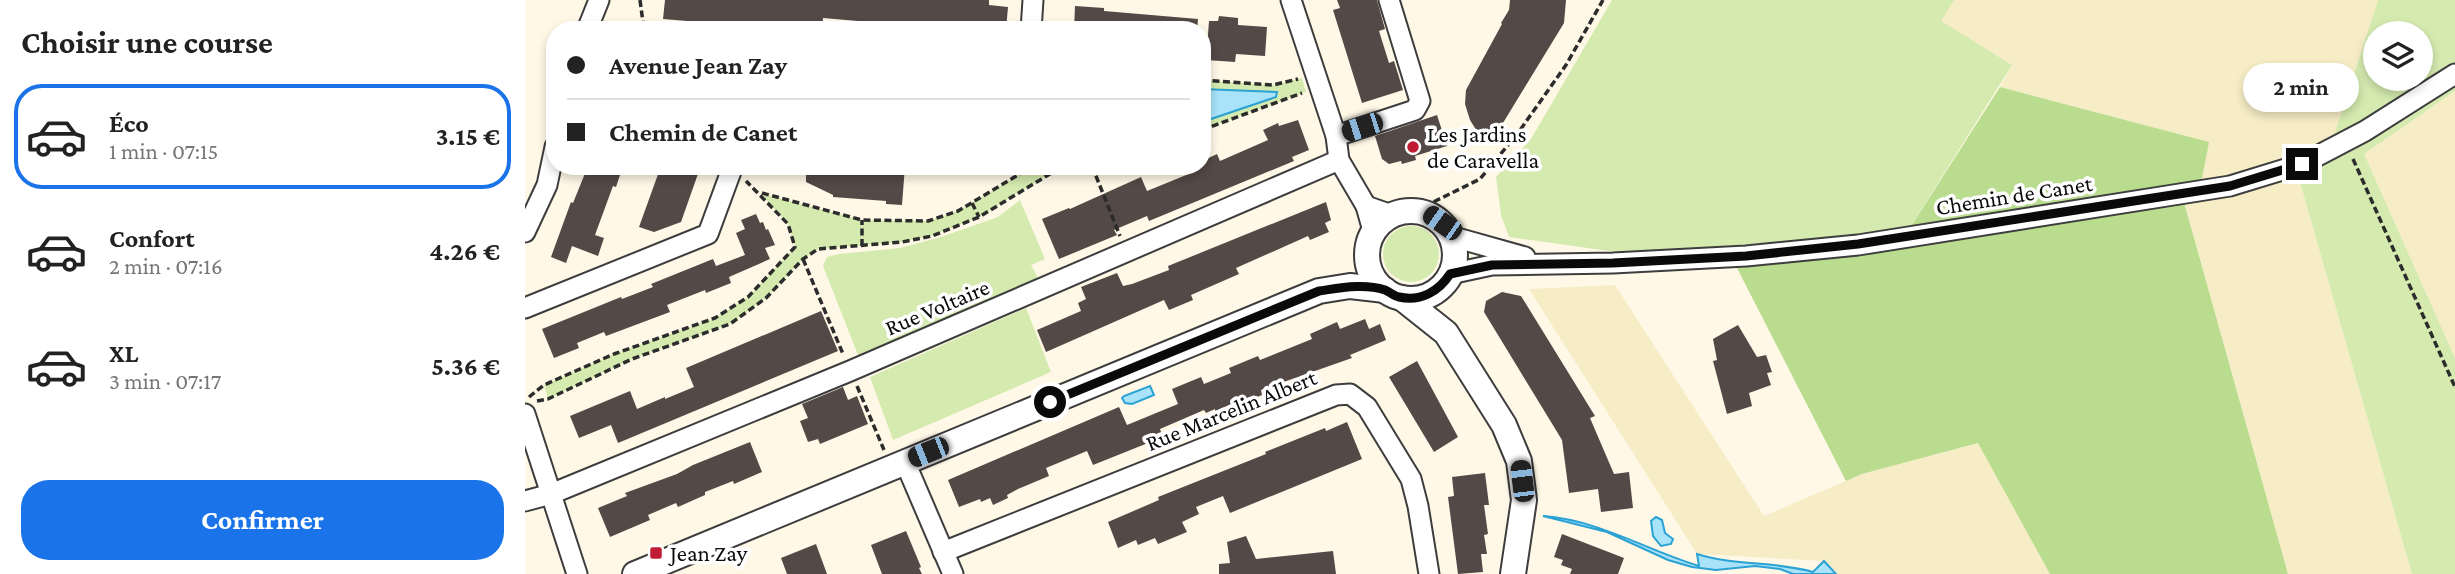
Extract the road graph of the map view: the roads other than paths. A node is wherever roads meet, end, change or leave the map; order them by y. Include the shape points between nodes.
1 (599, 0) edge
2 (1033, 0) edge
3 (1291, 0) edge
4 (1389, 0) edge
5 (591, 21) edge
6 (1032, 21) edge
7 (2455, 74) edge
8 (1336, 136) junction
9 (1339, 160) junction
10 (549, 175) edge
11 (729, 175) edge
12 (1387, 225) junction
13 (525, 232) edge
14 (1450, 236) junction
15 (1554, 263) junction
16 (1447, 279) junction
17 (1319, 291) junction
18 (1393, 294) junction
19 (525, 308) edge
20 (1446, 333) junction
21 (525, 414) edge
22 (905, 461) junction
23 (551, 494) junction
24 (525, 501) edge
25 (943, 552) junction
26 (577, 574) edge
27 (635, 574) edge
28 (953, 574) edge
29 (1429, 574) edge
30 (1513, 574) edge

1 - 5 street
2 - 6 street
3 - 8 street
4 - 8 street via 1420,101 1415,110
7 - 15 street, Chemin de Canet via 2302,164 2230,186 1858,244 1746,256
8 - 9 street
9 - 12 street via 1366,206
9 - 23 street, Rue Voltaire
10 - 13 street
11 - 19 street via 708,233
12 - 14 street via 1429,215 1442,223
12 - 17 street
12 - 18 street via 1367,257 1375,281
14 - 15 street, Chemin de Canet
14 - 16 street via 1454,262
15 - 16 street, Chemin de Canet via 1492,265
16 - 18 street via 1417,298
16 - 20 street via 1442,302
17 - 18 street via 1350,286
17 - 22 street
18 - 20 street
20 - 30 street via 1504,425 1520,461 1524,500
21 - 23 street
22 - 25 street
22 - 27 street
23 - 24 street, Rue Voltaire
23 - 26 street
25 - 28 street
25 - 29 street, Rue Marcelin Albert via 1336,395 1350,394 1367,407 1411,479

